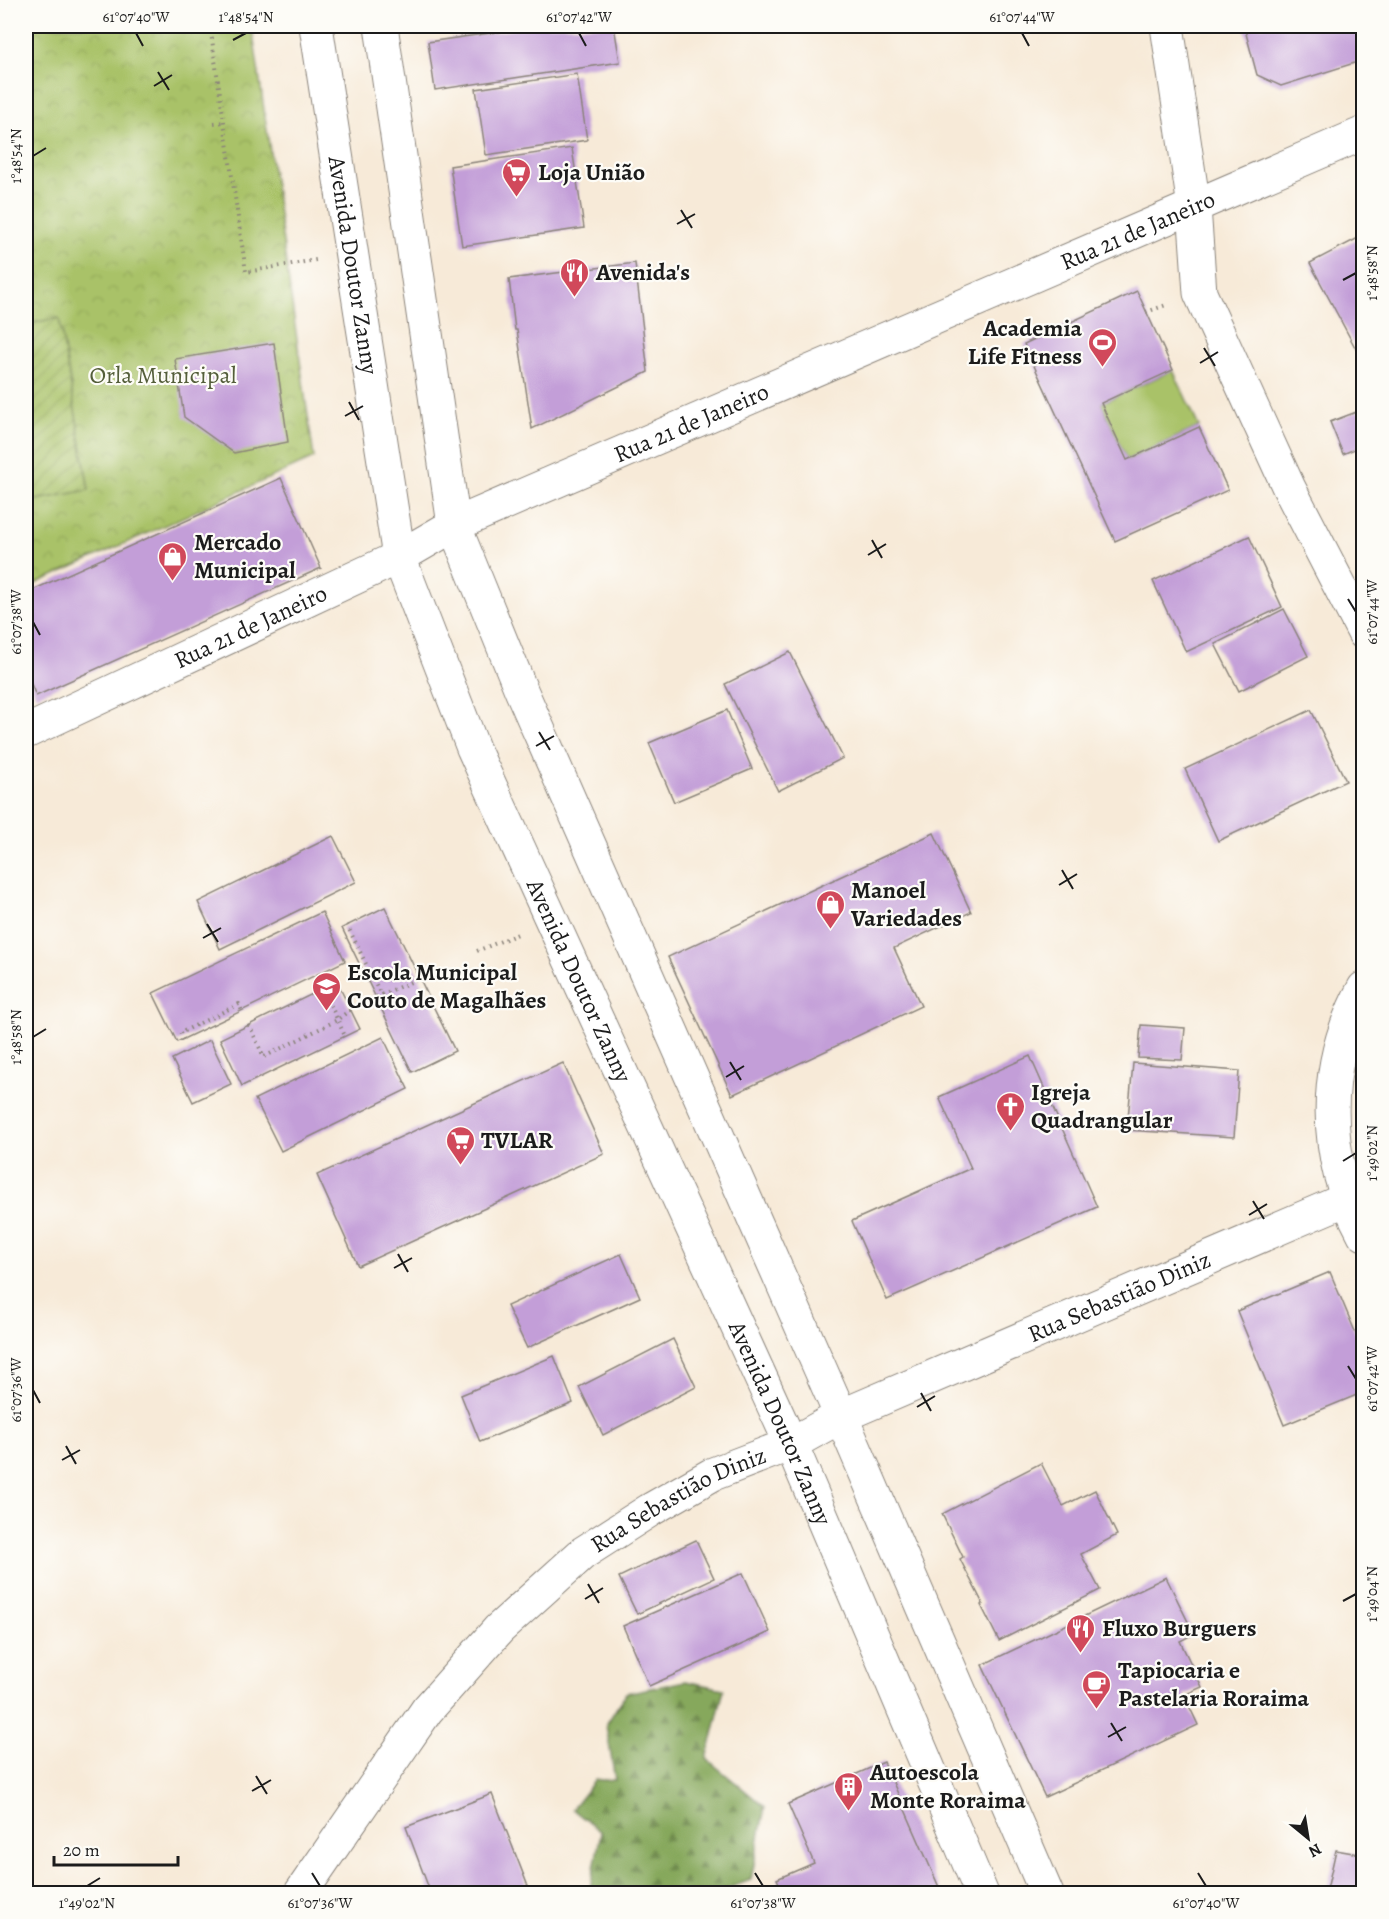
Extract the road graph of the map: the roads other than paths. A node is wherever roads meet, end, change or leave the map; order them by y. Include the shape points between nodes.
1 (316, 26) edge
2 (381, 26) edge
3 (1167, 26) edge
4 (1364, 133) edge
5 (1194, 207) junction
6 (454, 525) junction
7 (399, 557) junction
8 (1364, 633) edge
9 (26, 732) edge
10 (1364, 988) edge
11 (1347, 1199) junction
12 (1364, 1234) edge
13 (841, 1416) junction
14 (791, 1444) junction
15 (300, 1893) edge
16 (982, 1893) edge
17 (1047, 1893) edge

1 - 7 street, Avenida Doutor Zanny
2 - 6 street
3 - 5 street
4 - 5 street, Rua 21 de Janeiro
5 - 6 street, Rua 21 de Janeiro
5 - 8 street via 1200,293 1289,488
6 - 7 street, Rua 21 de Janeiro
6 - 13 street via 521,690
7 - 9 street, Rua 21 de Janeiro
7 - 14 street, Avenida Doutor Zanny via 473,748
10 - 11 street via 1341,1040 1332,1086 1335,1154
11 - 12 street
11 - 13 street, Rua Sebastião Diniz
13 - 14 street, Rua Sebastião Diniz
13 - 17 street
14 - 15 street, Rua Sebastião Diniz via 713,1474 650,1509 583,1553 499,1629 427,1710
14 - 16 street, Avenida Doutor Zanny

